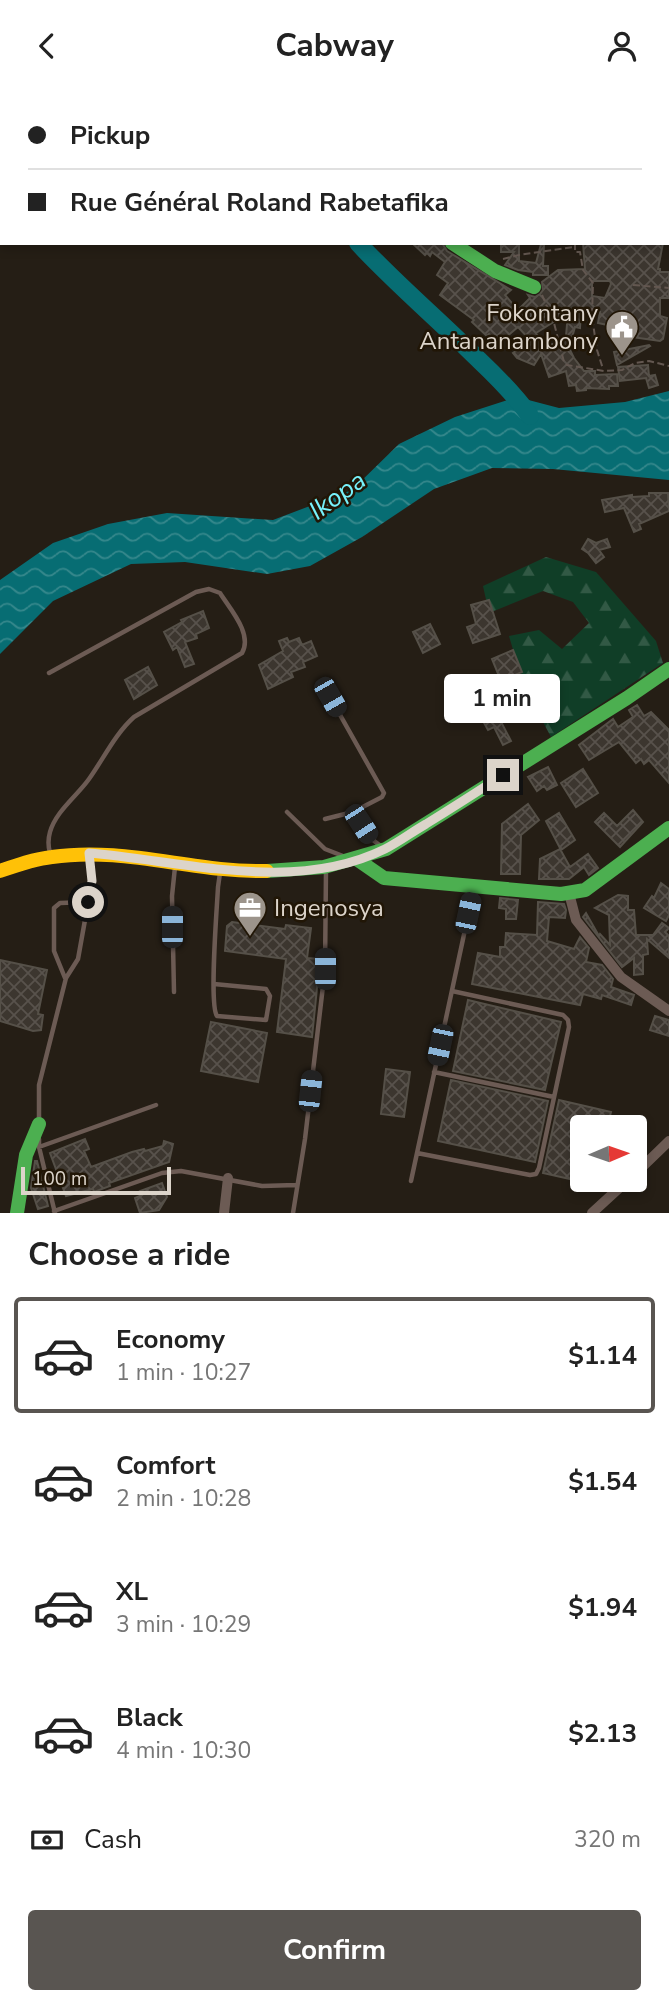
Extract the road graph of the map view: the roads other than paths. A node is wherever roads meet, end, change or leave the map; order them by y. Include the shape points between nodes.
1 (455, 245) edge
2 (534, 287) road end
3 (669, 669) edge
4 (50, 673) dead end
5 (330, 697) dead end
6 (287, 812) dead end
7 (353, 812) junction
8 (325, 819) dead end
9 (669, 828) edge
10 (386, 849) junction
11 (89, 853) junction
12 (51, 857) junction
13 (358, 860) junction
14 (175, 862) junction
15 (326, 868) junction
16 (220, 869) junction
17 (0, 871) edge
18 (474, 887) junction
19 (569, 893) junction
20 (88, 902) junction
21 (66, 978) junction
22 (214, 984) junction
23 (452, 991) junction
24 (174, 992) dead end
25 (669, 1011) edge
26 (435, 1072) junction
27 (554, 1097) junction
28 (156, 1105) dead end
29 (39, 1123) junction
30 (669, 1141) edge
31 (39, 1147) junction
32 (417, 1153) junction
33 (648, 1161) edge
34 (228, 1178) junction
35 (411, 1181) dead end
36 (296, 1185) junction
37 (615, 1192) edge
38 (55, 1212) edge
39 (17, 1213) edge
40 (224, 1213) edge
41 (293, 1213) edge
42 (592, 1213) edge

1 - 2 main road via 495,271
3 - 10 main road
4 - 12 lane via 209,589 220,593 247,645 242,653 134,717 120,730 50,830
5 - 7 lane via 383,789 382,797
6 - 13 lane via 325,849
7 - 8 lane
7 - 10 lane via 369,837
9 - 19 main road via 585,890
10 - 13 main road
11 - 12 main road
11 - 14 main road
11 - 20 lane via 92,881
12 - 17 main road
13 - 15 main road
13 - 18 main road via 384,878
14 - 16 main road
14 - 24 lane
15 - 16 main road
15 - 36 lane via 325,969
16 - 22 lane
18 - 19 main road
18 - 23 lane
19 - 25 street via 576,920 621,977
20 - 21 lane via 78,959
20 - 21 lane via 60,903 54,908 54,951
21 - 29 lane via 39,1085
22 - 22 lane via 213,1011 217,1016 263,1021 268,1017 266,989
23 - 26 lane
23 - 27 lane via 563,1015 568,1020
26 - 27 lane
26 - 32 lane
27 - 32 lane via 536,1174
28 - 31 lane
29 - 31 lane
29 - 39 main road via 26,1156
30 - 33 street
31 - 38 lane
32 - 35 lane
34 - 36 lane via 262,1186
34 - 38 lane via 162,1173
34 - 40 street
36 - 41 lane
37 - 42 street

